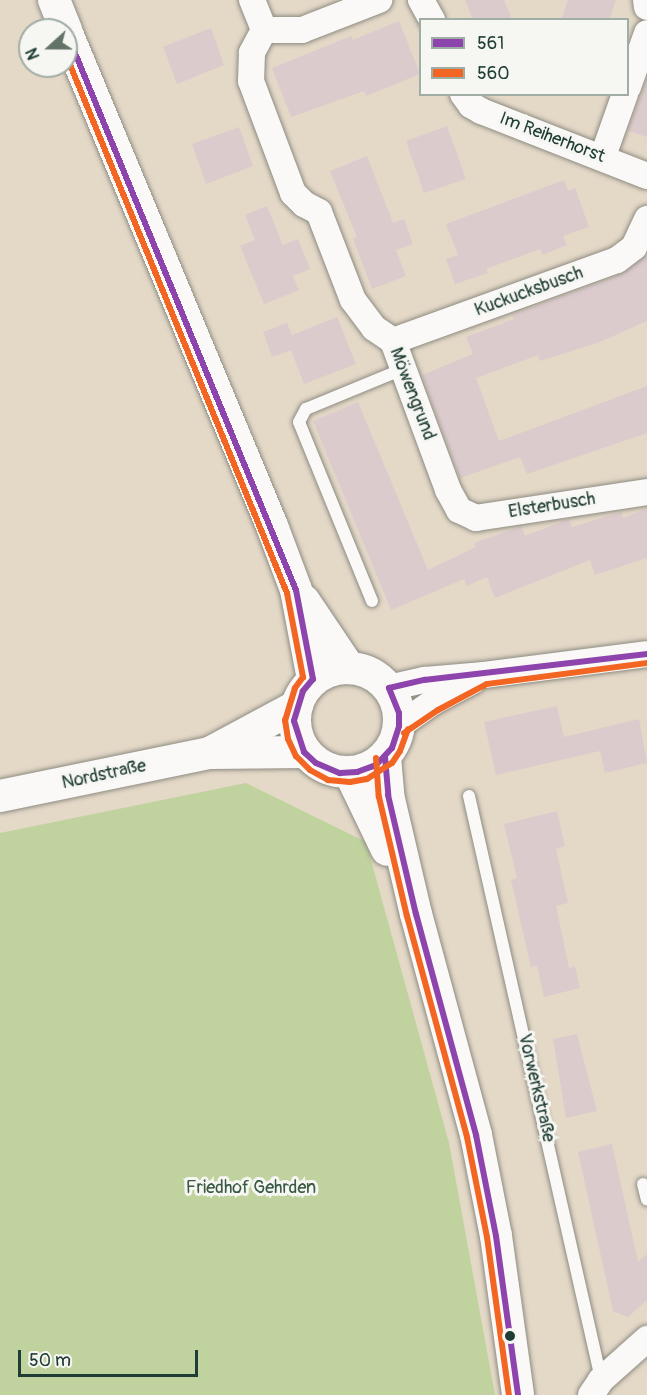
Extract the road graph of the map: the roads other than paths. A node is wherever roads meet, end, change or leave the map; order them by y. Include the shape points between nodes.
1 (54, 0) edge
2 (252, 0) edge
3 (379, 0) edge
4 (421, 0) edge
5 (646, 0) edge
6 (647, 7) edge
7 (61, 18) edge
8 (431, 18) edge
9 (264, 30) junction
10 (647, 33) edge
11 (78, 59) edge
12 (629, 82) edge
13 (464, 96) edge
14 (624, 96) edge
15 (603, 156) junction
16 (647, 176) edge
17 (647, 219) edge
18 (393, 341) junction
19 (403, 369) junction
20 (647, 492) edge
21 (459, 510) joint
22 (296, 590) junction
23 (372, 601) dead end
24 (647, 654) edge
25 (349, 668) junction
26 (484, 675) junction
27 (314, 679) junction
28 (389, 688) junction
29 (297, 706) junction
30 (399, 726) junction
31 (304, 752) junction
32 (209, 753) junction
33 (385, 757) junction
34 (350, 773) junction
35 (0, 796) edge
36 (469, 796) dead end
37 (416, 914) junction
38 (644, 1184) dead end
39 (647, 1200) edge
40 (647, 1339) edge
41 (596, 1388) edge
42 (518, 1395) edge

1 - 7 street
2 - 9 street
3 - 9 street via 302,30
4 - 8 street
5 - 6 street
9 - 18 street, Möwengrund via 252,53 251,81 293,193 319,212 353,300 374,328
10 - 12 street
11 - 22 street
13 - 15 street, Im Reiherhorst via 481,111
14 - 15 street
15 - 16 street, Im Reiherhorst
17 - 18 street, Kuckucksbusch via 634,247 617,260
18 - 19 street, Möwengrund
19 - 21 street, Möwengrund
19 - 23 lane via 306,409 299,422
20 - 21 street, Elsterbusch via 476,518
22 - 25 street
22 - 27 street
24 - 26 street
25 - 27 street via 328,671
25 - 28 street via 373,675
26 - 28 street
26 - 30 street via 433,702
27 - 29 street
28 - 30 street via 399,713
29 - 31 street via 294,722
29 - 32 street, Nordstraße
30 - 33 street
31 - 32 street, Nordstraße
31 - 34 street via 331,771
32 - 35 street, Nordstraße
33 - 34 street via 365,770
33 - 37 street via 388,795
34 - 37 street
36 - 41 lane, Vorwerkstraße
37 - 42 street via 476,1135 496,1236
38 - 39 lane
40 - 41 street, Vorwerkstraße

